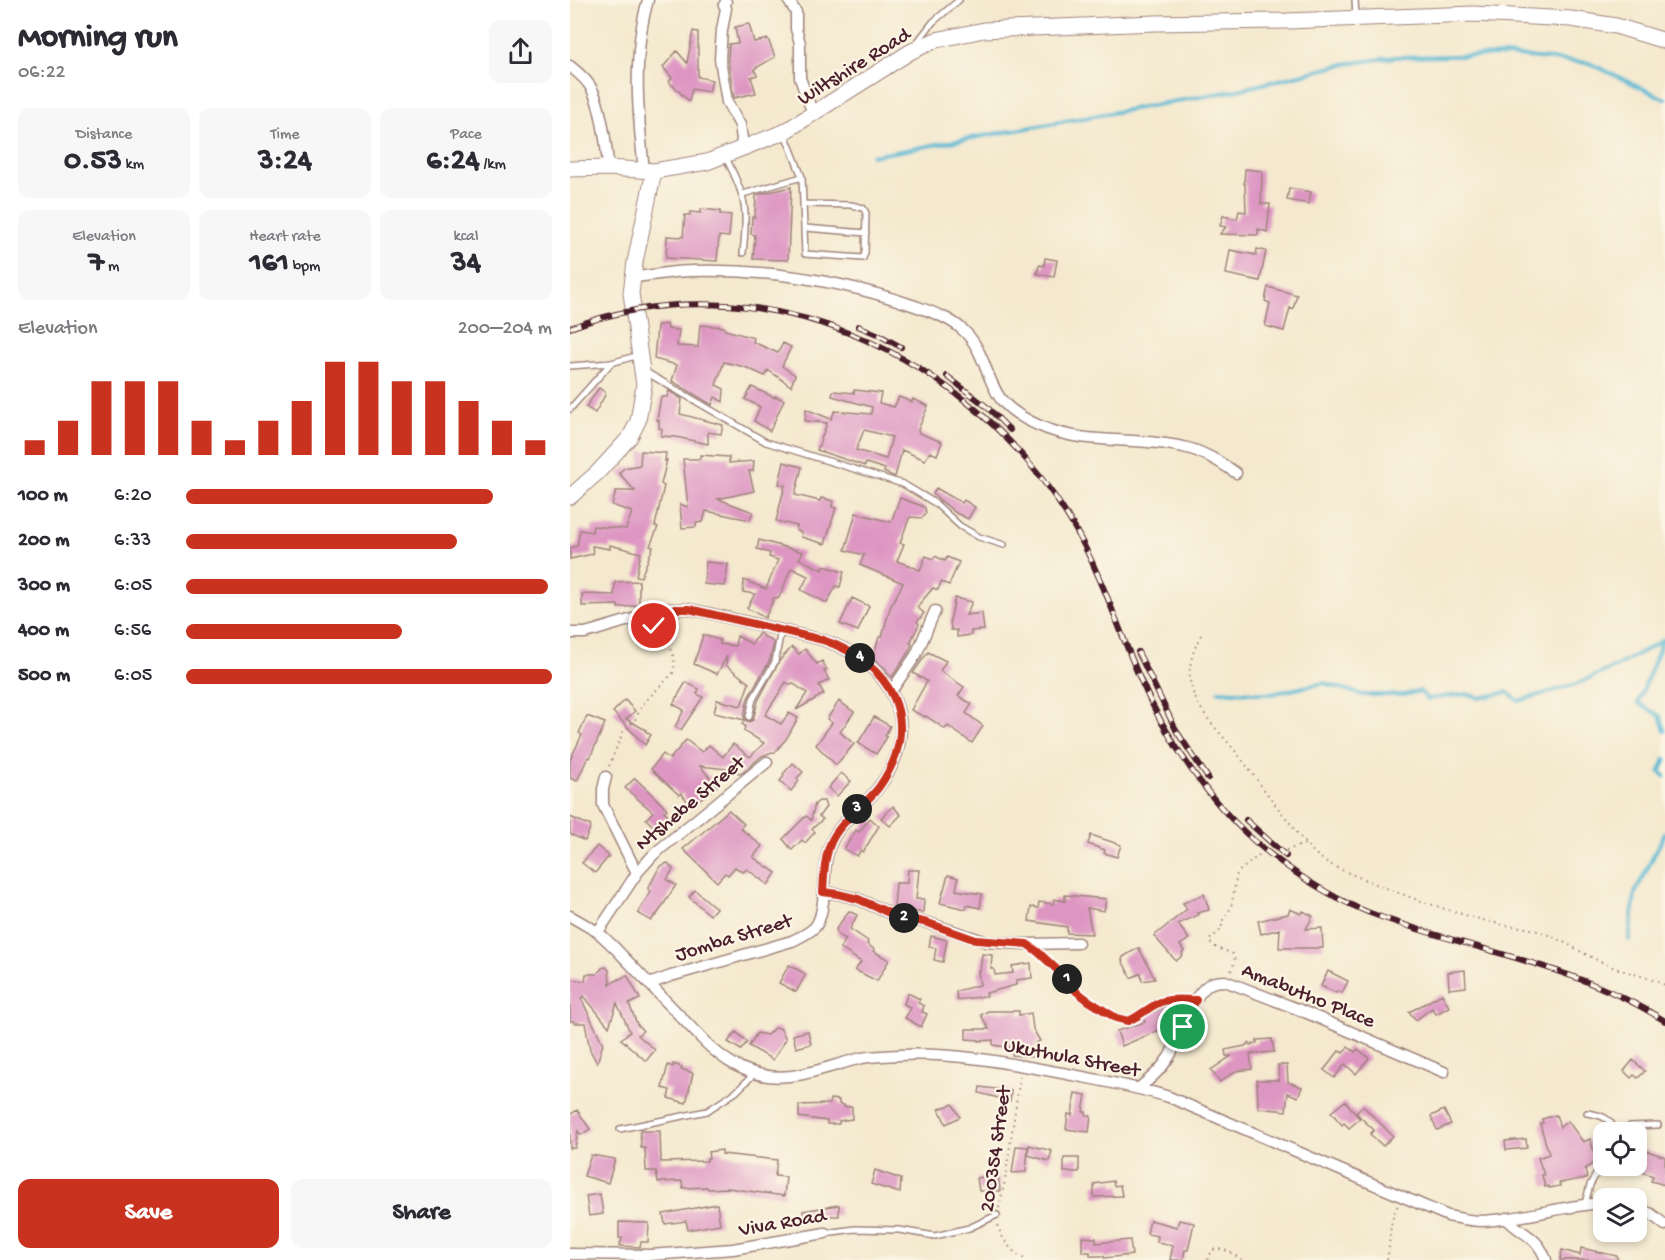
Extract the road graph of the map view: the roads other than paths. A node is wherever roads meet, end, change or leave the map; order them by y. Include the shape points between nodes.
1 (648, 0) edge
2 (788, 0) edge
3 (959, 0) edge
4 (1355, 0) edge
5 (726, 2) dead end
6 (1356, 18) junction
7 (1665, 41) edge
8 (910, 52) junction
9 (570, 66) edge
10 (813, 114) junction
11 (784, 132) junction
12 (740, 150) junction
13 (725, 156) junction
14 (608, 168) junction
15 (570, 169) edge
16 (649, 171) junction
17 (802, 177) junction
18 (743, 194) junction
19 (805, 204) junction
20 (805, 228) junction
21 (866, 233) junction
22 (743, 253) dead end
23 (633, 277) junction
24 (640, 354) junction
25 (610, 363) junction
26 (570, 366) edge
27 (643, 370) junction
28 (570, 410) edge
29 (1236, 473) dead end
30 (570, 497) edge
31 (1004, 545) dead end
32 (935, 611) dead end
33 (781, 630) junction
34 (570, 633) edge
35 (892, 690) junction
36 (749, 717) dead end
37 (767, 762) dead end
38 (606, 777) road end
39 (637, 873) junction
40 (823, 892) junction
41 (570, 916) edge
42 (598, 932) junction
43 (1078, 943) dead end
44 (1027, 944) junction
45 (649, 984) junction
46 (1196, 1000) junction
47 (1444, 1072) dead end
48 (755, 1073) junction
49 (1139, 1088) junction
50 (1587, 1113) dead end
51 (1611, 1122) edge
52 (1647, 1125) edge
53 (1658, 1125) dead end
54 (620, 1129) dead end
55 (1595, 1176) edge
56 (1585, 1204) junction
57 (1593, 1204) edge
58 (1647, 1212) edge
59 (997, 1215) road end
60 (1506, 1218) junction
61 (1665, 1225) edge
62 (825, 1233) joint
63 (570, 1254) edge
64 (1546, 1260) edge

1 - 16 street via 638,66 640,137
2 - 10 street via 796,12 800,78
3 - 8 lane via 933,22
4 - 6 lane
5 - 12 street via 720,59 727,102 740,125
6 - 7 street, Wiltshire Road via 1474,14 1571,18
6 - 8 street, Wiltshire Road via 984,30 936,40
8 - 10 street, Wiltshire Road
9 - 14 street via 594,93
10 - 11 street, Wiltshire Road
11 - 12 street, Wiltshire Road
11 - 17 lane
12 - 13 street, Wiltshire Road
13 - 16 street, Wiltshire Road via 690,166
13 - 18 lane
14 - 15 street, Wiltshire Road
14 - 16 street, Wiltshire Road
16 - 23 street
17 - 18 lane
17 - 19 lane
18 - 22 lane
19 - 20 lane
19 - 21 lane via 862,207 866,213
20 - 21 lane
20 - 21 lane via 805,254 818,256 862,258 866,253
23 - 24 street via 632,303
23 - 29 street via 695,270 805,278 907,304 940,316 964,331 979,351 1000,399 1038,426 1074,436 1183,447 1216,459
24 - 25 lane
24 - 27 street
25 - 26 lane
25 - 28 lane
27 - 30 street via 642,405 630,437
27 - 31 lane via 766,442 903,484 935,503 969,532
32 - 35 street via 916,655
33 - 34 street via 689,609 666,609 585,633
33 - 35 street via 840,646 874,669
33 - 36 lane via 775,662 755,696
35 - 40 street, Jomba Street via 900,719 893,763 878,789 832,840
37 - 39 street, Ntshebe Street via 654,854
38 - 39 street via 603,805
39 - 42 street, Ntshebe Street
40 - 44 street via 858,899 896,916 976,940
40 - 45 street, Jomba Street via 820,917 806,934
41 - 42 street, Ukuthula Street
42 - 45 street, Ukuthula Street
43 - 44 street
44 - 46 lane via 1076,991 1116,1018 1128,1021 1155,1004 1172,999
45 - 48 street, Ukuthula Street via 720,1056 744,1071
46 - 47 street, Amabutho Place via 1207,985 1225,981
46 - 49 street, Amabutho Place via 1169,1057 1158,1073
48 - 49 street, Ukuthula Street via 787,1076 863,1058 898,1055 957,1056
48 - 54 lane via 736,1092 707,1111
49 - 60 street, Ukuthula Street via 1204,1111 1448,1216 1480,1221
50 - 51 lane
52 - 53 lane
55 - 56 lane
56 - 57 street, Ukuthula Street
56 - 60 street, Ukuthula Street
58 - 61 street
59 - 62 lane, Viva Road via 969,1228 935,1236 899,1230
60 - 64 street via 1536,1241
62 - 63 street, Viva Road via 721,1250 650,1255

